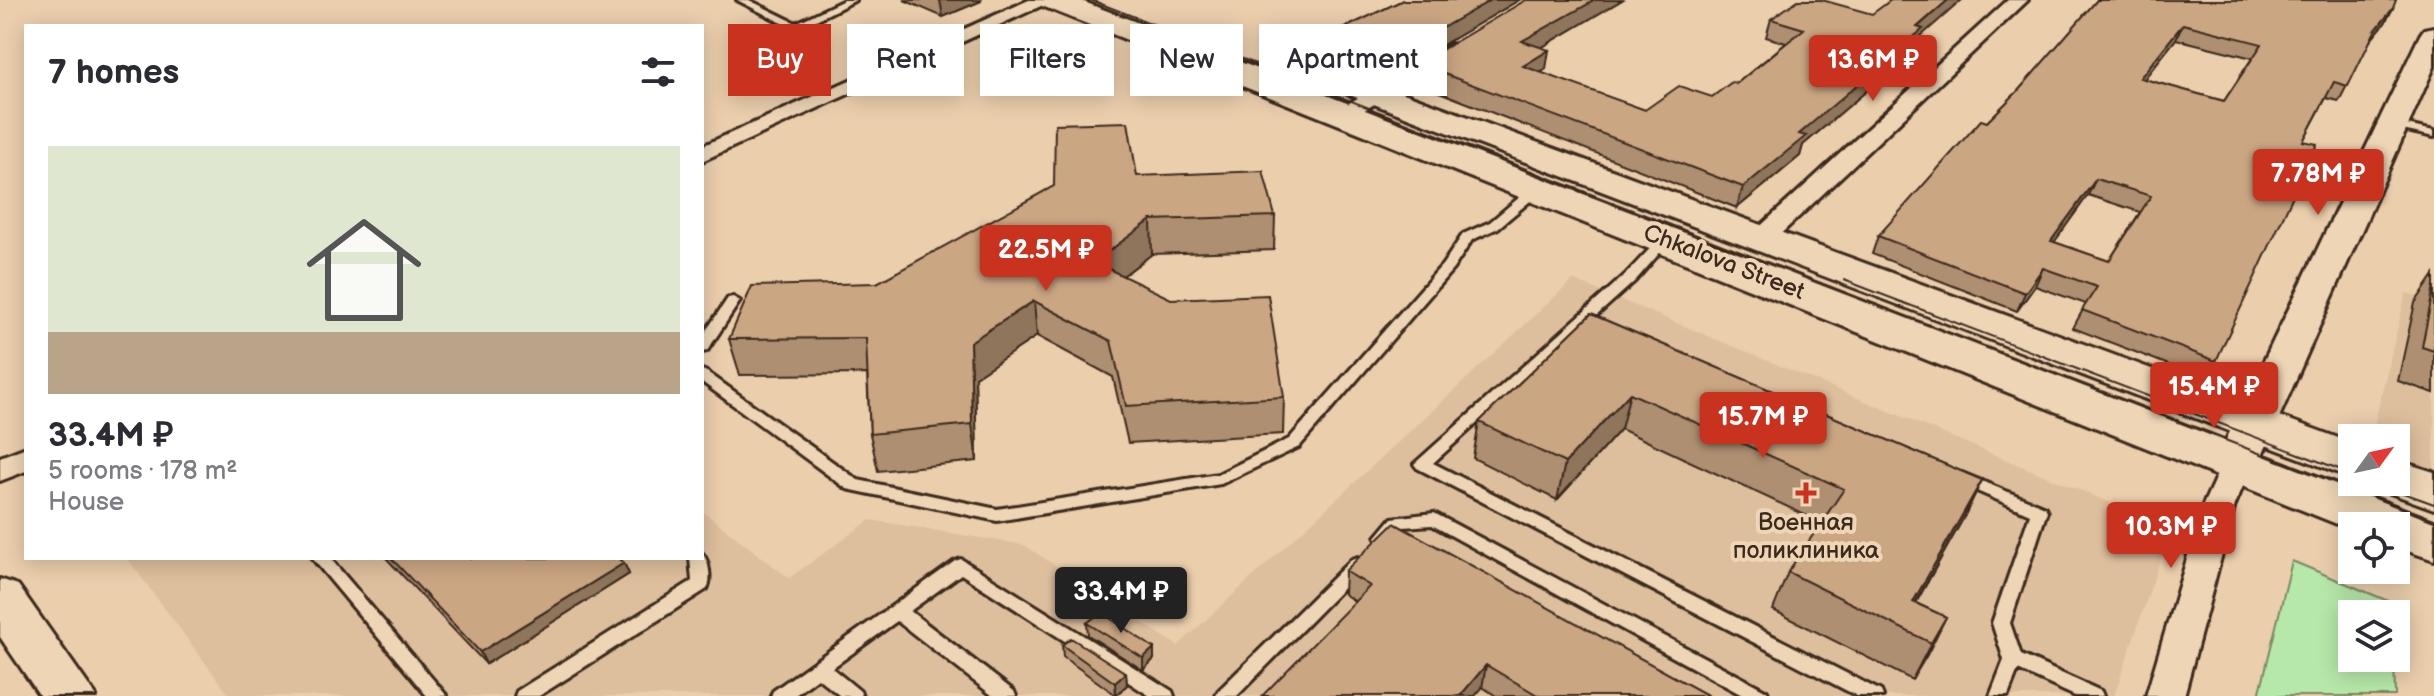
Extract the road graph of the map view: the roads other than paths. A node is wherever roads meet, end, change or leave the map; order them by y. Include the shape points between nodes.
1 (742, 0) edge
2 (851, 0) edge
3 (1045, 0) edge
4 (1052, 0) edge
5 (1131, 0) edge
6 (2019, 0) edge
7 (2434, 35) edge
8 (1474, 37) edge
9 (1259, 49) edge
10 (1447, 52) edge
11 (1370, 96) edge
12 (1383, 96) edge
13 (1343, 113) junction
14 (2393, 125) junction
15 (2434, 134) edge
16 (704, 153) edge
17 (1537, 189) junction
18 (1762, 238) junction
19 (1665, 240) junction
20 (733, 301) dead end
21 (704, 345) edge
22 (704, 376) edge
23 (2245, 445) junction
24 (24, 459) edge
25 (2338, 459) edge
26 (0, 470) edge
27 (1951, 473) edge
28 (2410, 482) edge
29 (2434, 491) edge
30 (2369, 512) edge
31 (2410, 532) edge
32 (2434, 541) edge
33 (322, 560) edge
34 (698, 560) edge
35 (0, 598) edge
36 (897, 611) junction
37 (2013, 660) junction
38 (819, 668) junction
39 (69, 696) edge
40 (438, 696) edge
41 (524, 696) edge
42 (780, 696) edge
43 (853, 696) edge
44 (1007, 696) edge
45 (1165, 696) edge
46 (1225, 696) edge
47 (1760, 696) edge
48 (1874, 696) edge
49 (1999, 696) edge
50 (2094, 696) edge
51 (2165, 696) edge

1 - 2 lane via 796,27
3 - 16 street
4 - 13 main road, Chkalova Street
5 - 9 main road, Chkalova Street
6 - 18 street
7 - 14 main road
8 - 10 street
11 - 13 street
12 - 18 main road, Chkalova Street
13 - 17 main road, Chkalova Street
14 - 15 lane
14 - 23 main road
17 - 19 main road, Chkalova Street
17 - 22 lane via 1494,225 1467,237 1448,266 1294,443 1221,479 997,515 853,485
18 - 23 main road, Chkalova Street
19 - 23 main road, Chkalova Street
19 - 48 lane via 1594,320 1422,464
20 - 21 lane
23 - 25 main road, Chkalova Street
23 - 30 main road, Chkalova Street
23 - 51 street via 2219,505
24 - 26 street
27 - 37 lane via 2039,511 2001,623
28 - 29 main road
31 - 32 main road, Chkalova Street
33 - 40 lane
34 - 41 lane via 701,584
35 - 39 main road
36 - 38 lane
36 - 44 lane
36 - 45 lane via 961,565
37 - 49 lane
37 - 50 lane
38 - 42 lane
38 - 43 lane
46 - 47 lane via 1398,522 1434,519

